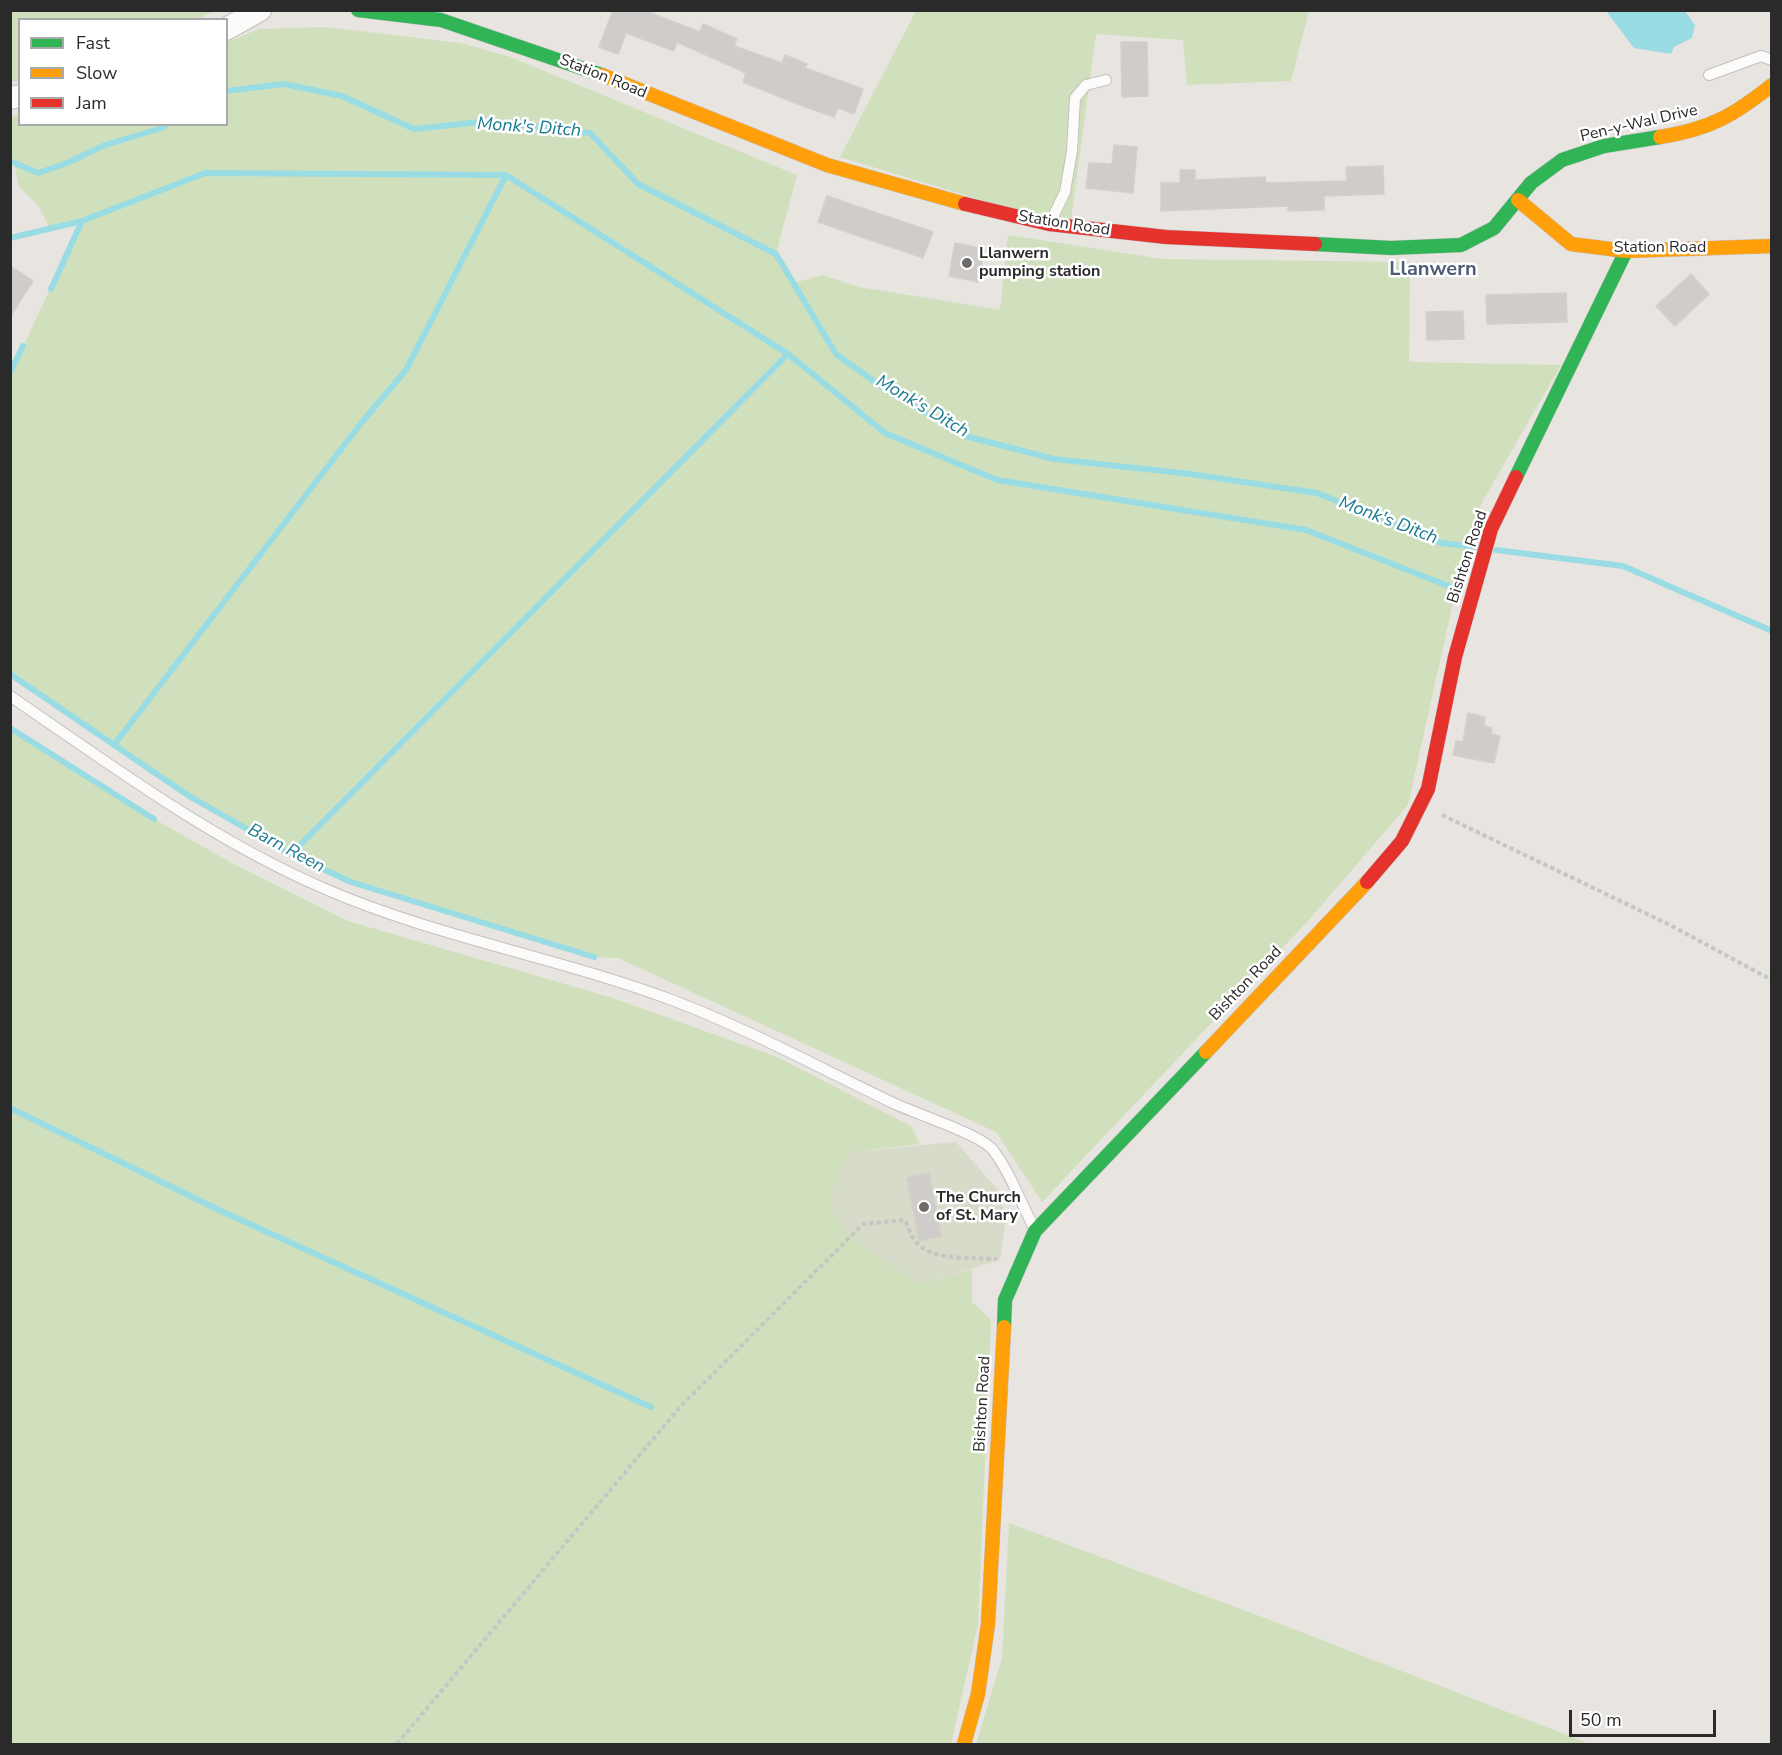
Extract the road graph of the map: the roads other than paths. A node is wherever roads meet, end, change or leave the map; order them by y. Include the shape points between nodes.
1 (260, 10) edge
2 (358, 10) edge
3 (228, 28) edge
4 (1772, 60) edge
5 (1709, 75) dead end
6 (1106, 80) dead end
7 (1772, 85) edge
8 (1518, 200) junction
9 (1049, 224) junction
10 (1772, 246) edge
11 (1626, 251) junction
12 (10, 696) edge
13 (1035, 1231) junction
14 (964, 1744) edge

1 - 3 street
2 - 9 street, Station Road via 441,20 580,66 827,165 933,197
4 - 5 lane via 1761,56
6 - 9 lane via 1086,85 1075,98 1065,192
7 - 8 street, Pen-y-Wal Drive via 1737,112 1689,132 1604,146 1562,160 1531,183
8 - 9 street, Station Road via 1494,228 1461,244 1414,247 1166,237
8 - 11 street, Station Road via 1571,244
10 - 11 street, Station Road
11 - 13 street, Bishton Road via 1491,529 1455,657 1428,789 1402,841 1366,884
12 - 13 lane via 202,826 322,887 484,945 671,1000 774,1043 894,1104 983,1143 992,1148
13 - 14 street, Bishton Road via 1005,1300 988,1624 978,1694

